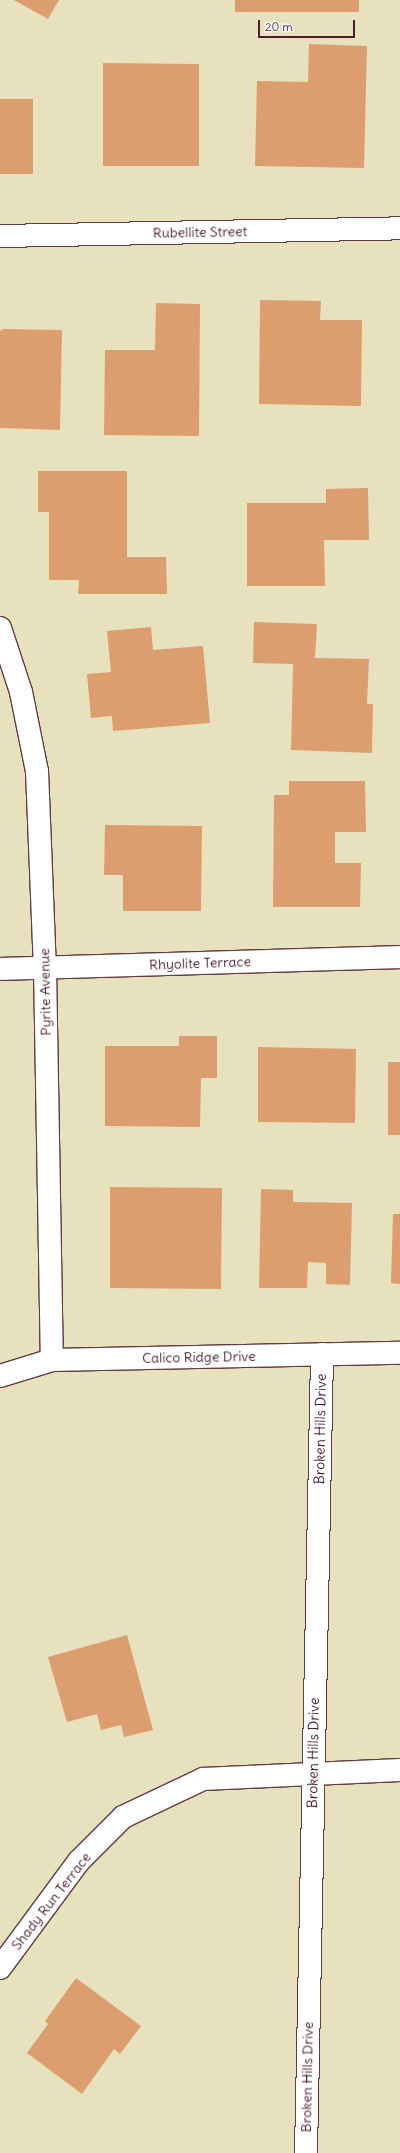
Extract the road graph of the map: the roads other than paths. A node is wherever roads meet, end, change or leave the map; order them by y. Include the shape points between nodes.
1 (400, 228) edge
2 (0, 236) edge
3 (0, 628) edge
4 (400, 957) edge
5 (45, 967) junction
6 (0, 969) edge
7 (400, 1352) edge
8 (322, 1354) junction
9 (52, 1360) junction
10 (0, 1376) edge
11 (400, 1770) edge
12 (313, 1772) junction
13 (0, 1968) edge
14 (306, 2153) edge

1 - 2 street, Rubellite Street
3 - 5 street, Pyrite Avenue via 21,692 37,771
4 - 5 street, Rhyolite Terrace
5 - 6 street, Rhyolite Terrace
5 - 9 street, Pyrite Avenue
7 - 8 street, Calico Ridge Drive
8 - 9 street, Calico Ridge Drive
8 - 12 street, Broken Hills Drive
9 - 10 street, Calico Ridge Drive
11 - 12 street, Shady Run Terrace
12 - 13 street, Shady Run Terrace via 203,1779 123,1817 79,1861
12 - 14 street, Broken Hills Drive

